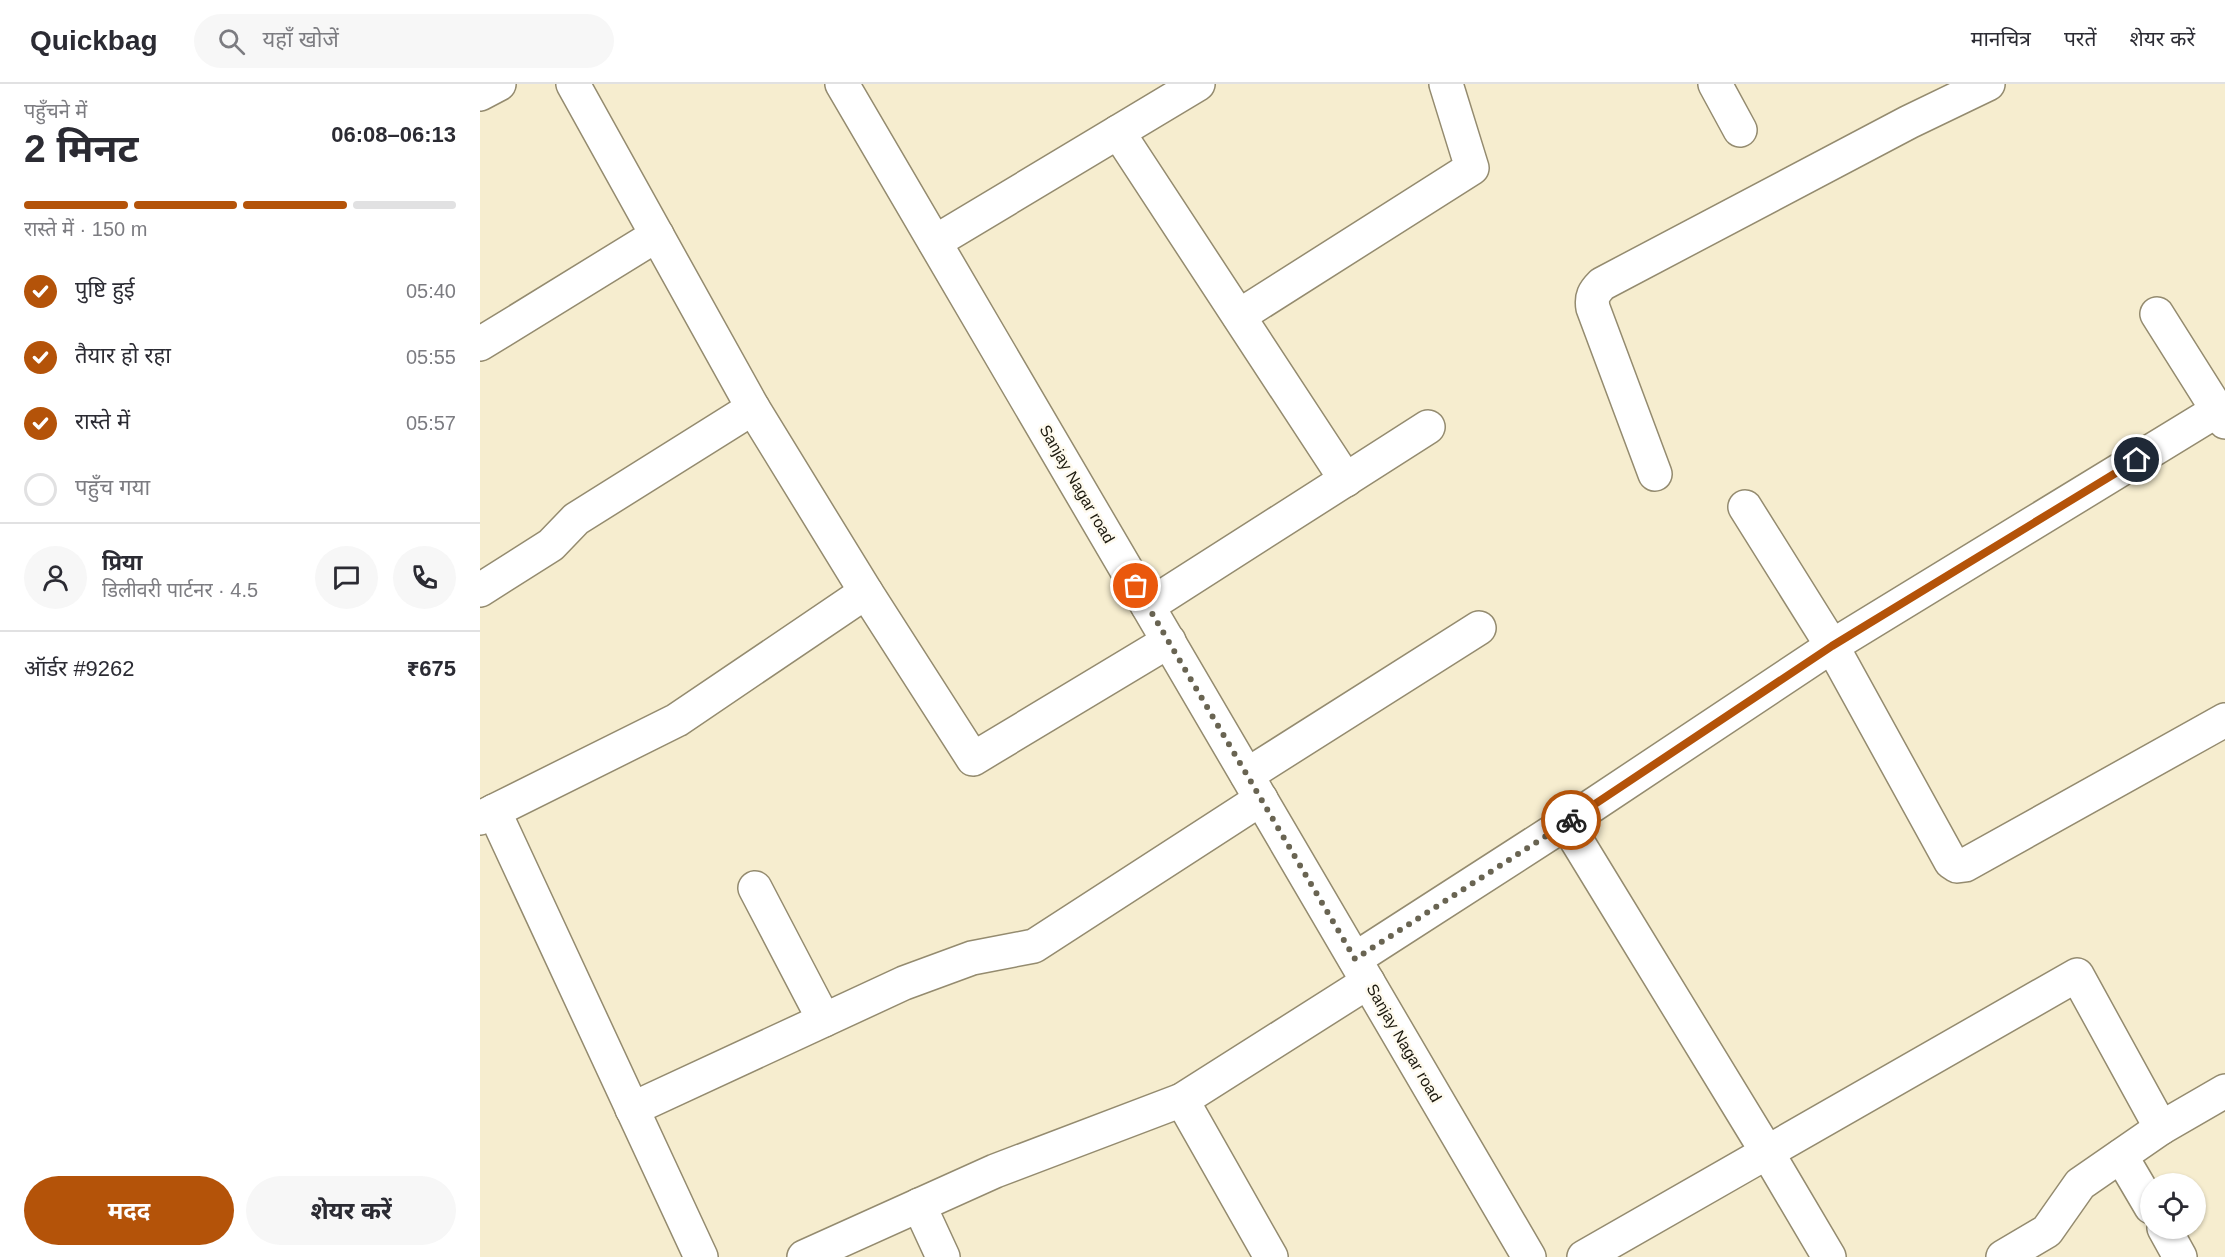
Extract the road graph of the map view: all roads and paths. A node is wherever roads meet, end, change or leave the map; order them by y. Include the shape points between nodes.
1 (498, 84) edge
2 (573, 84) edge
3 (842, 84) edge
4 (1198, 84) edge
5 (1446, 84) edge
6 (1715, 84) edge
7 (1988, 84) edge
8 (480, 94) edge
9 (1740, 130) dead end
10 (1118, 132) junction
11 (657, 235) junction
12 (935, 242) junction
13 (2157, 315) dead end
14 (1239, 316) junction
15 (480, 344) edge
16 (753, 408) junction
17 (2221, 416) edge
18 (1428, 427) dead end
19 (1655, 474) dead end
20 (1346, 480) junction
21 (1745, 507) dead end
22 (480, 590) edge
23 (866, 592) junction
24 (1148, 606) junction
25 (1479, 628) dead end
26 (1169, 641) junction
27 (1832, 646) junction
28 (2225, 720) edge
29 (1254, 787) junction
30 (487, 815) edge
31 (1566, 823) junction
32 (755, 888) dead end
33 (1362, 971) junction
34 (824, 1020) junction
35 (2225, 1091) edge
36 (1182, 1100) junction
37 (632, 1109) junction
38 (2161, 1128) junction
39 (1767, 1152) junction
40 (2121, 1156) junction
41 (2140, 1188) edge
42 (919, 1205) junction
43 (2170, 1239) edge
44 (701, 1257) edge
45 (804, 1257) edge
46 (943, 1257) edge
47 (1271, 1257) edge
48 (1529, 1257) edge
49 (1584, 1257) edge
50 (1829, 1257) edge
51 (2003, 1257) edge
52 (2180, 1257) edge

1 - 8 street
2 - 11 street
3 - 12 street, Sanjay Nagar road
4 - 10 street
5 - 14 street via 1472,168
6 - 9 street
7 - 19 street via 1887,133 1595,291 1593,308
10 - 12 street
10 - 14 street
11 - 15 street
11 - 16 street
12 - 24 street, Sanjay Nagar road
13 - 17 street
14 - 20 street
16 - 22 street via 576,519 551,544
16 - 23 street
17 - 27 street
18 - 20 street
20 - 24 street
21 - 27 street
23 - 26 street via 973,759
23 - 30 street via 677,720
24 - 26 street, Sanjay Nagar road
25 - 29 street
26 - 29 street, Sanjay Nagar road
27 - 28 street via 1951,862 1957,866
27 - 31 street
29 - 33 street, Sanjay Nagar road
29 - 34 street via 1034,946 972,958 904,983
30 - 37 street
31 - 33 street
31 - 39 street
32 - 34 street
33 - 36 street
33 - 48 street, Sanjay Nagar road
34 - 37 street
35 - 38 street
36 - 42 street via 995,1171
36 - 47 street
37 - 44 street
38 - 39 street via 2077,975
38 - 40 street
39 - 49 street
39 - 50 street
40 - 41 street
40 - 51 street via 2080,1184 2047,1231
42 - 45 street
42 - 46 street
43 - 52 street

